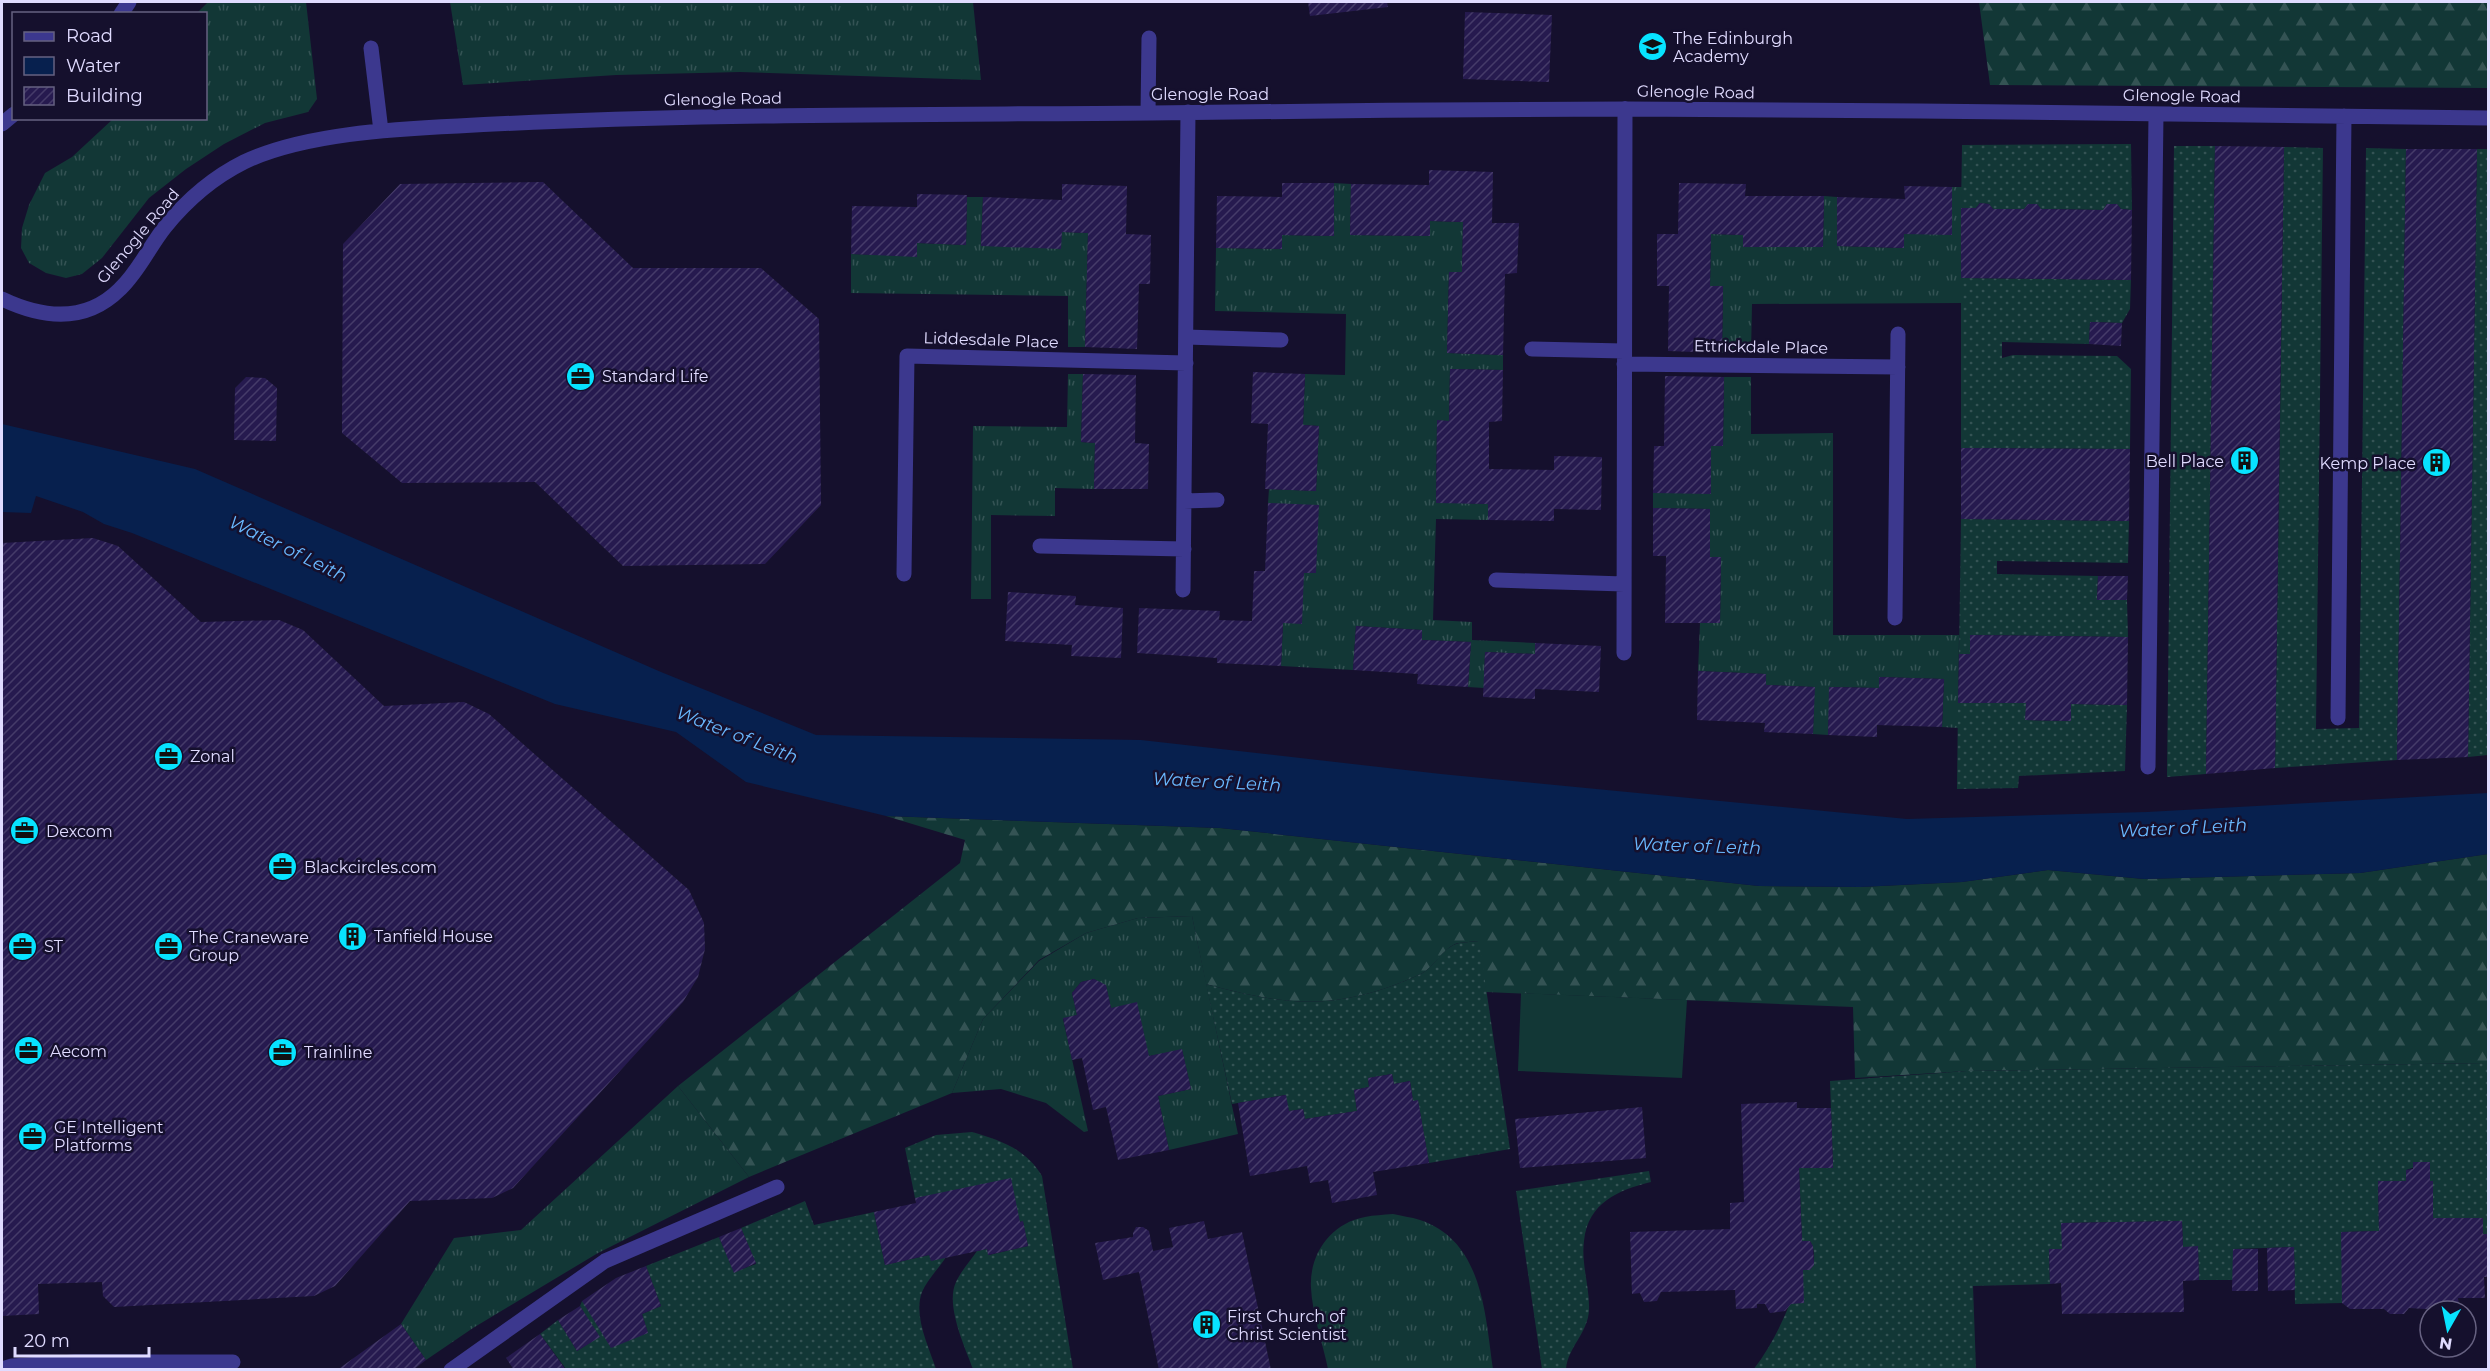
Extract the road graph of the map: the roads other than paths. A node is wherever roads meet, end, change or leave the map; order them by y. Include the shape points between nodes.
1 (1149, 38) dead end
2 (372, 48) dead end
3 (1624, 109) junction
4 (1188, 112) junction
5 (1148, 113) junction
6 (2156, 114) junction
7 (2344, 116) junction
8 (2488, 118) edge
9 (381, 131) junction
10 (2, 299) edge
11 (1898, 334) dead end
12 (1186, 337) junction
13 (1281, 340) dead end
14 (1532, 349) dead end
15 (1624, 357) junction
16 (1185, 363) junction
17 (1898, 367) junction
18 (1184, 501) junction
19 (1217, 501) dead end
20 (1040, 546) dead end
21 (1184, 549) junction
22 (903, 574) dead end
23 (1496, 580) dead end
24 (1624, 584) junction
25 (1183, 590) dead end
26 (1895, 618) dead end
27 (1624, 653) dead end
28 (2338, 718) dead end
29 (2148, 767) dead end
30 (777, 1187) dead end
31 (233, 1362) dead end
32 (2, 1369) edge
33 (451, 1370) edge

1 - 5 street
2 - 9 street
3 - 4 street, Glenogle Road
3 - 6 street, Glenogle Road
3 - 15 street
4 - 5 street, Glenogle Road
4 - 12 street
5 - 9 street, Glenogle Road via 696,116
6 - 7 street, Glenogle Road
6 - 29 street
7 - 8 street, Glenogle Road
7 - 28 street
9 - 10 street, Glenogle Road via 310,142 266,153 236,166 184,206 160,232 118,292 94,308 66,315 30,312
11 - 17 street
12 - 13 street
12 - 16 street
14 - 15 street, Ettrickdale Place
15 - 17 street, Ettrickdale Place
15 - 24 street
16 - 18 street
16 - 22 street, Liddesdale Place via 907,356
17 - 26 street
18 - 19 street
18 - 21 street
20 - 21 street
21 - 25 street
23 - 24 street
24 - 27 street
30 - 33 street via 605,1260
31 - 32 street via 75,1362

